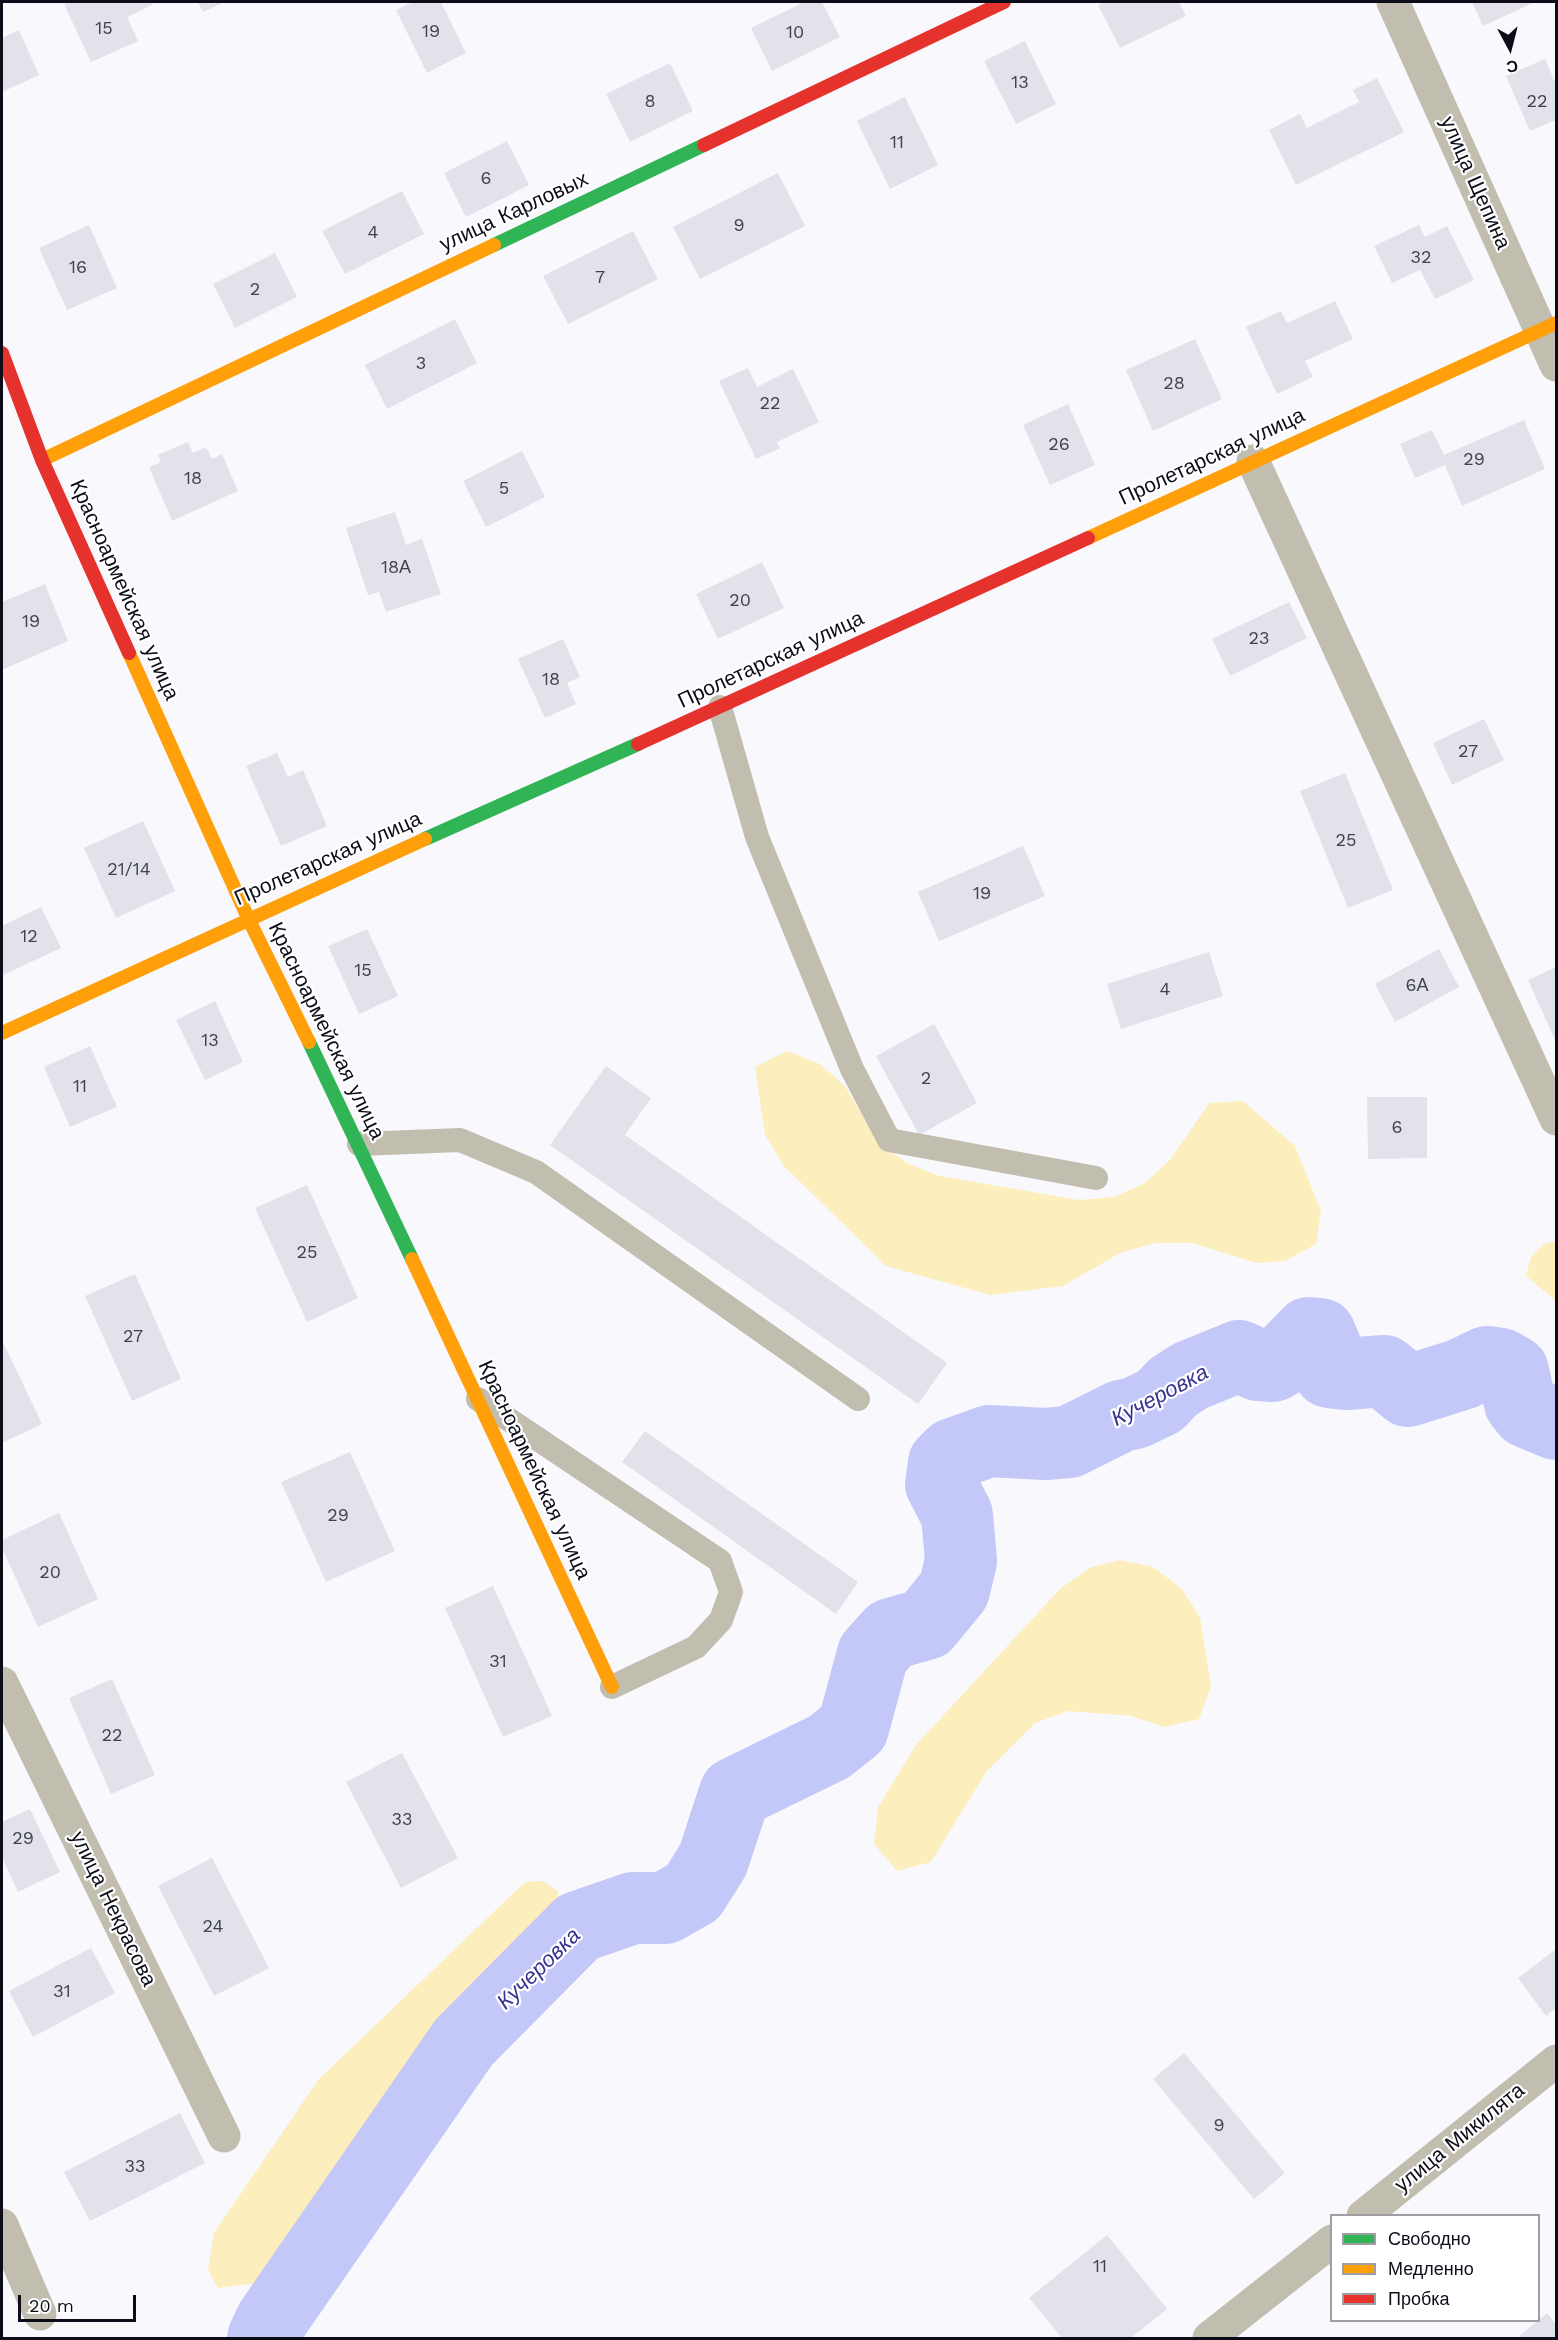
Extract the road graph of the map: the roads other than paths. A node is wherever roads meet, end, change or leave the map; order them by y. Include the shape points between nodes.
1 (1004, 2) edge
2 (1394, 2) edge
3 (1549, 327) edge
4 (2, 353) edge
5 (1557, 365) edge
6 (42, 460) junction
7 (1253, 460) junction
8 (720, 707) junction
9 (248, 918) junction
10 (2, 1033) edge
11 (1557, 1119) edge
12 (359, 1144) junction
13 (1096, 1178) dead end
14 (478, 1399) junction
15 (858, 1399) dead end
16 (2, 1683) edge
17 (612, 1687) joint
18 (1557, 2061) edge
19 (224, 2136) dead end
20 (1366, 2214) edge
21 (2, 2225) edge
22 (1330, 2243) edge
23 (40, 2314) dead end
24 (1209, 2338) edge

1 - 6 street, улица Карловых
2 - 3 street, улица Щепина
3 - 5 street, улица Щепина
3 - 7 street, Пролетарская улица
4 - 6 street, Красноармейская улица
6 - 9 street, Красноармейская улица
7 - 8 street, Пролетарская улица
7 - 11 street
8 - 9 street, Пролетарская улица
8 - 13 lane via 757,837 852,1069 889,1140
9 - 10 street, Пролетарская улица
9 - 12 street, Красноармейская улица
12 - 14 street, Красноармейская улица
12 - 15 lane via 460,1140 536,1172
14 - 17 street, Красноармейская улица
14 - 17 lane via 720,1561 731,1592 721,1620 696,1647
16 - 19 street, улица Некрасова
18 - 20 street, улица Микилята
21 - 23 street
22 - 24 street

